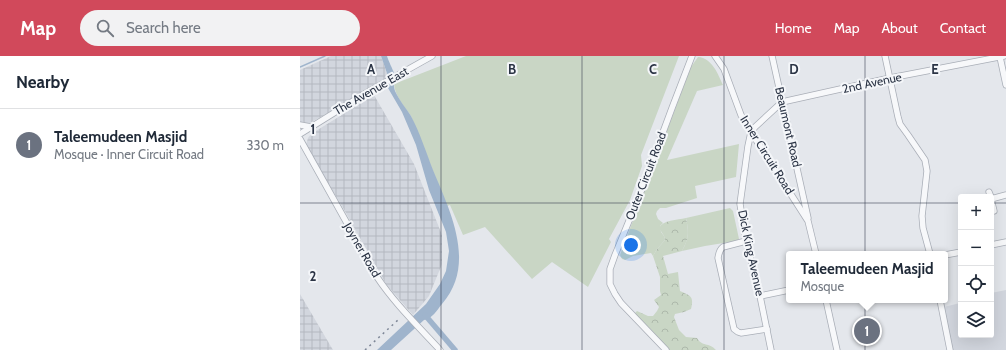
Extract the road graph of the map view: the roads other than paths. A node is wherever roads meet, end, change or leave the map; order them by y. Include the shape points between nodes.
1 (432, 56) edge
2 (692, 56) edge
3 (715, 56) edge
4 (772, 56) edge
5 (885, 56) edge
6 (1002, 56) edge
7 (890, 78) junction
8 (1006, 85) edge
9 (782, 102) junction
10 (300, 125) edge
11 (311, 127) junction
12 (751, 132) junction
13 (300, 134) edge
14 (300, 139) edge
15 (1006, 196) edge
16 (994, 197) edge
17 (808, 221) junction
18 (746, 241) junction
19 (1006, 242) edge
20 (994, 244) edge
21 (815, 251) edge
22 (929, 251) edge
23 (958, 253) edge
24 (948, 255) edge
25 (786, 291) edge
26 (760, 296) junction
27 (827, 303) edge
28 (941, 303) edge
29 (766, 329) junction
30 (440, 350) edge
31 (666, 350) edge
32 (771, 350) edge
33 (838, 350) edge
34 (950, 350) edge

1 - 11 street, The Avenue East
2 - 31 street, Outer Circuit Road via 610,269 610,284 621,303
3 - 12 street, Inner Circuit Road via 724,69 740,113
4 - 9 street, Beaumont Road
5 - 7 street
6 - 7 street, 2nd Avenue
6 - 8 street
7 - 9 street, 2nd Avenue
7 - 22 street via 900,124 927,165 922,216
9 - 12 street, 2nd Avenue
9 - 17 street, Beaumont Road
10 - 11 street
11 - 13 street, The Avenue East
12 - 17 street, Inner Circuit Road
12 - 18 street, Dick King Avenue via 740,204
14 - 30 street, Joyner Road via 386,290
15 - 16 street
17 - 21 street, Inner Circuit Road
18 - 26 street, Dick King Avenue
18 - 29 street via 723,247 718,258 734,329 742,333
19 - 20 street
23 - 24 street
25 - 26 street
26 - 29 street, Dick King Avenue
27 - 33 street
28 - 34 street
29 - 32 street, Dick King Avenue

